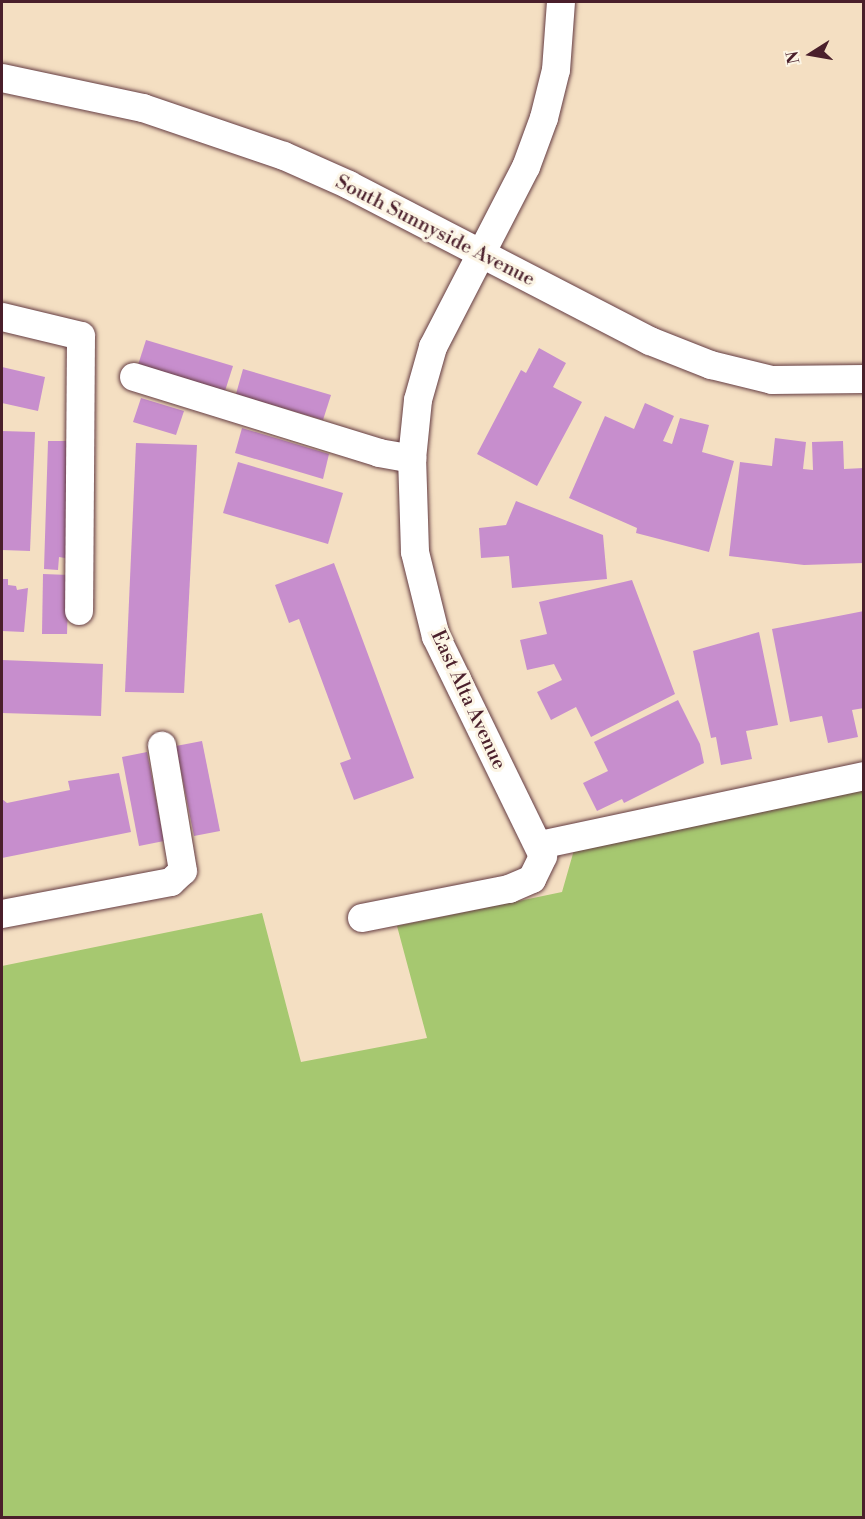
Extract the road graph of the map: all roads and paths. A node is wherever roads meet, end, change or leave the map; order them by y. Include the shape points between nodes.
1 (561, 2) edge
2 (2, 78) edge
3 (480, 254) junction
4 (2, 317) edge
5 (134, 378) dead end
6 (864, 379) edge
7 (412, 459) junction
8 (79, 610) dead end
9 (162, 746) dead end
10 (864, 776) edge
11 (540, 845) junction
12 (2, 914) edge
13 (362, 918) dead end

1 - 3 street, East Alta Avenue via 556,70 544,118 526,167
2 - 3 street, South Sunnyside Avenue via 143,108 215,130 349,185
3 - 6 street, South Sunnyside Avenue via 650,341 711,365 772,380
3 - 7 street, East Alta Avenue via 433,346 418,400
4 - 8 street via 81,336
5 - 7 street via 379,453
7 - 11 street, East Alta Avenue via 415,552 436,637
9 - 12 street via 183,871 171,882
10 - 11 street
11 - 13 street via 543,856 532,879 509,890

